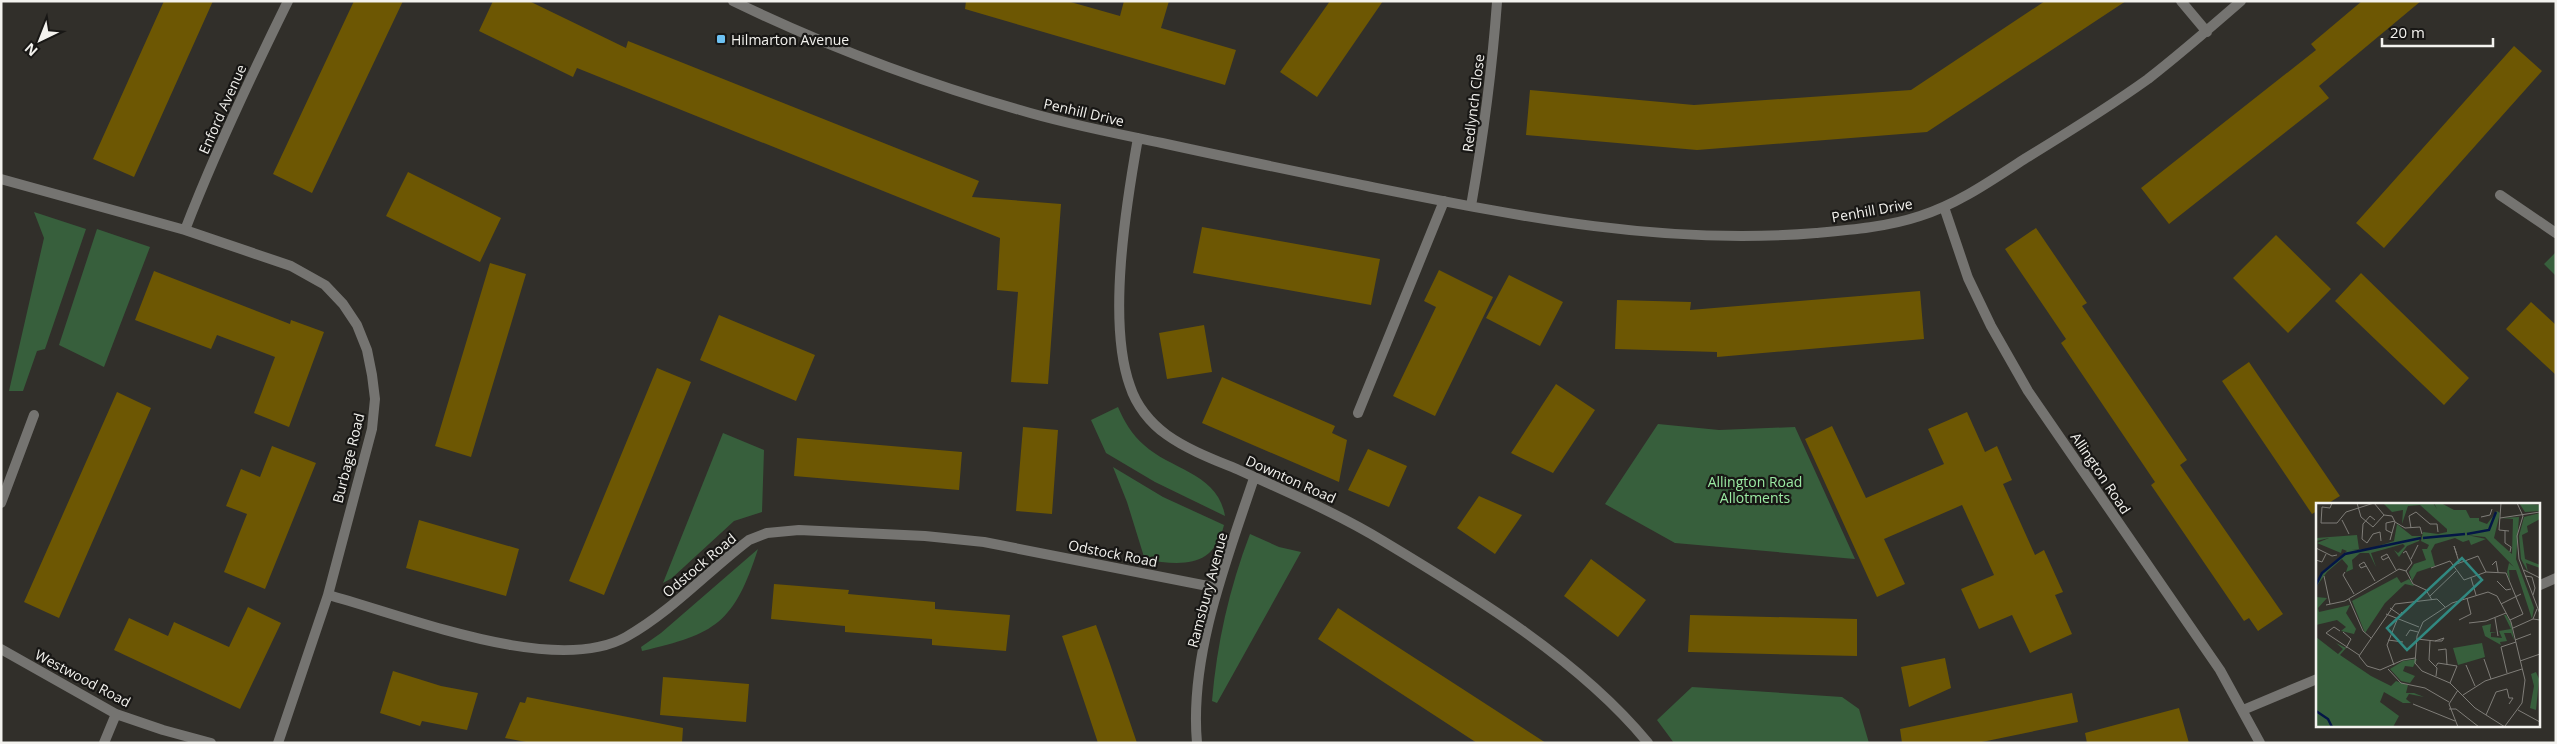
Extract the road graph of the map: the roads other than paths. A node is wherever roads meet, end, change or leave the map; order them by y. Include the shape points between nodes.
1 (288, 1) edge
2 (733, 1) edge
3 (2181, 1) edge
4 (2241, 1) edge
5 (1497, 2) edge
6 (2207, 32) junction
7 (1138, 138) junction
8 (1, 179) edge
9 (2500, 195) dead end
10 (1444, 201) junction
11 (1471, 206) junction
12 (1944, 207) junction
13 (185, 230) junction
14 (2556, 232) edge
15 (34, 414) dead end
16 (1358, 414) dead end
17 (1254, 478) junction
18 (1, 503) edge
19 (2556, 578) edge
20 (2540, 585) edge
21 (1218, 588) junction
22 (328, 595) junction
23 (1, 649) edge
24 (2316, 678) edge
25 (2243, 710) junction
26 (116, 714) junction
27 (104, 743) edge
28 (211, 743) edge
29 (278, 743) edge
30 (1197, 743) edge
31 (1648, 743) edge
32 (2260, 743) edge

1 - 13 street, Enford Avenue
2 - 7 street, Penhill Drive via 908,76 1024,112
3 - 6 street
4 - 6 street, Penhill Drive
5 - 11 street, Redlynch Close via 1491,76
6 - 12 street, Penhill Drive via 2146,80 2080,124
7 - 10 street, Penhill Drive
7 - 17 street, Downton Road via 1122,254 1121,352 1130,387 1144,414 1166,434 1190,449
8 - 13 street, Burbage Road
9 - 14 street
10 - 11 street, Penhill Drive
10 - 16 street
11 - 12 street, Penhill Drive via 1599,228 1713,236 1781,236 1843,230 1917,217
12 - 25 street, Allington Road via 1968,278 2028,391 2220,670
13 - 22 street, Burbage Road via 291,266 325,285 357,325 367,350 375,399 372,429
15 - 18 street
17 - 21 street, Ramsbury Avenue
17 - 31 street, Downton Road via 1328,510 1489,608 1562,662 1636,728
19 - 20 street
21 - 22 street, Odstock Road via 984,542 799,530 767,533 749,540 654,620 625,638 587,648 524,648
21 - 30 street, Ramsbury Avenue via 1200,676
22 - 29 street, Burbage Road
23 - 26 street, Westwood Road
24 - 25 street
25 - 32 street, Allington Road
26 - 27 street
26 - 28 street, Westwood Road

